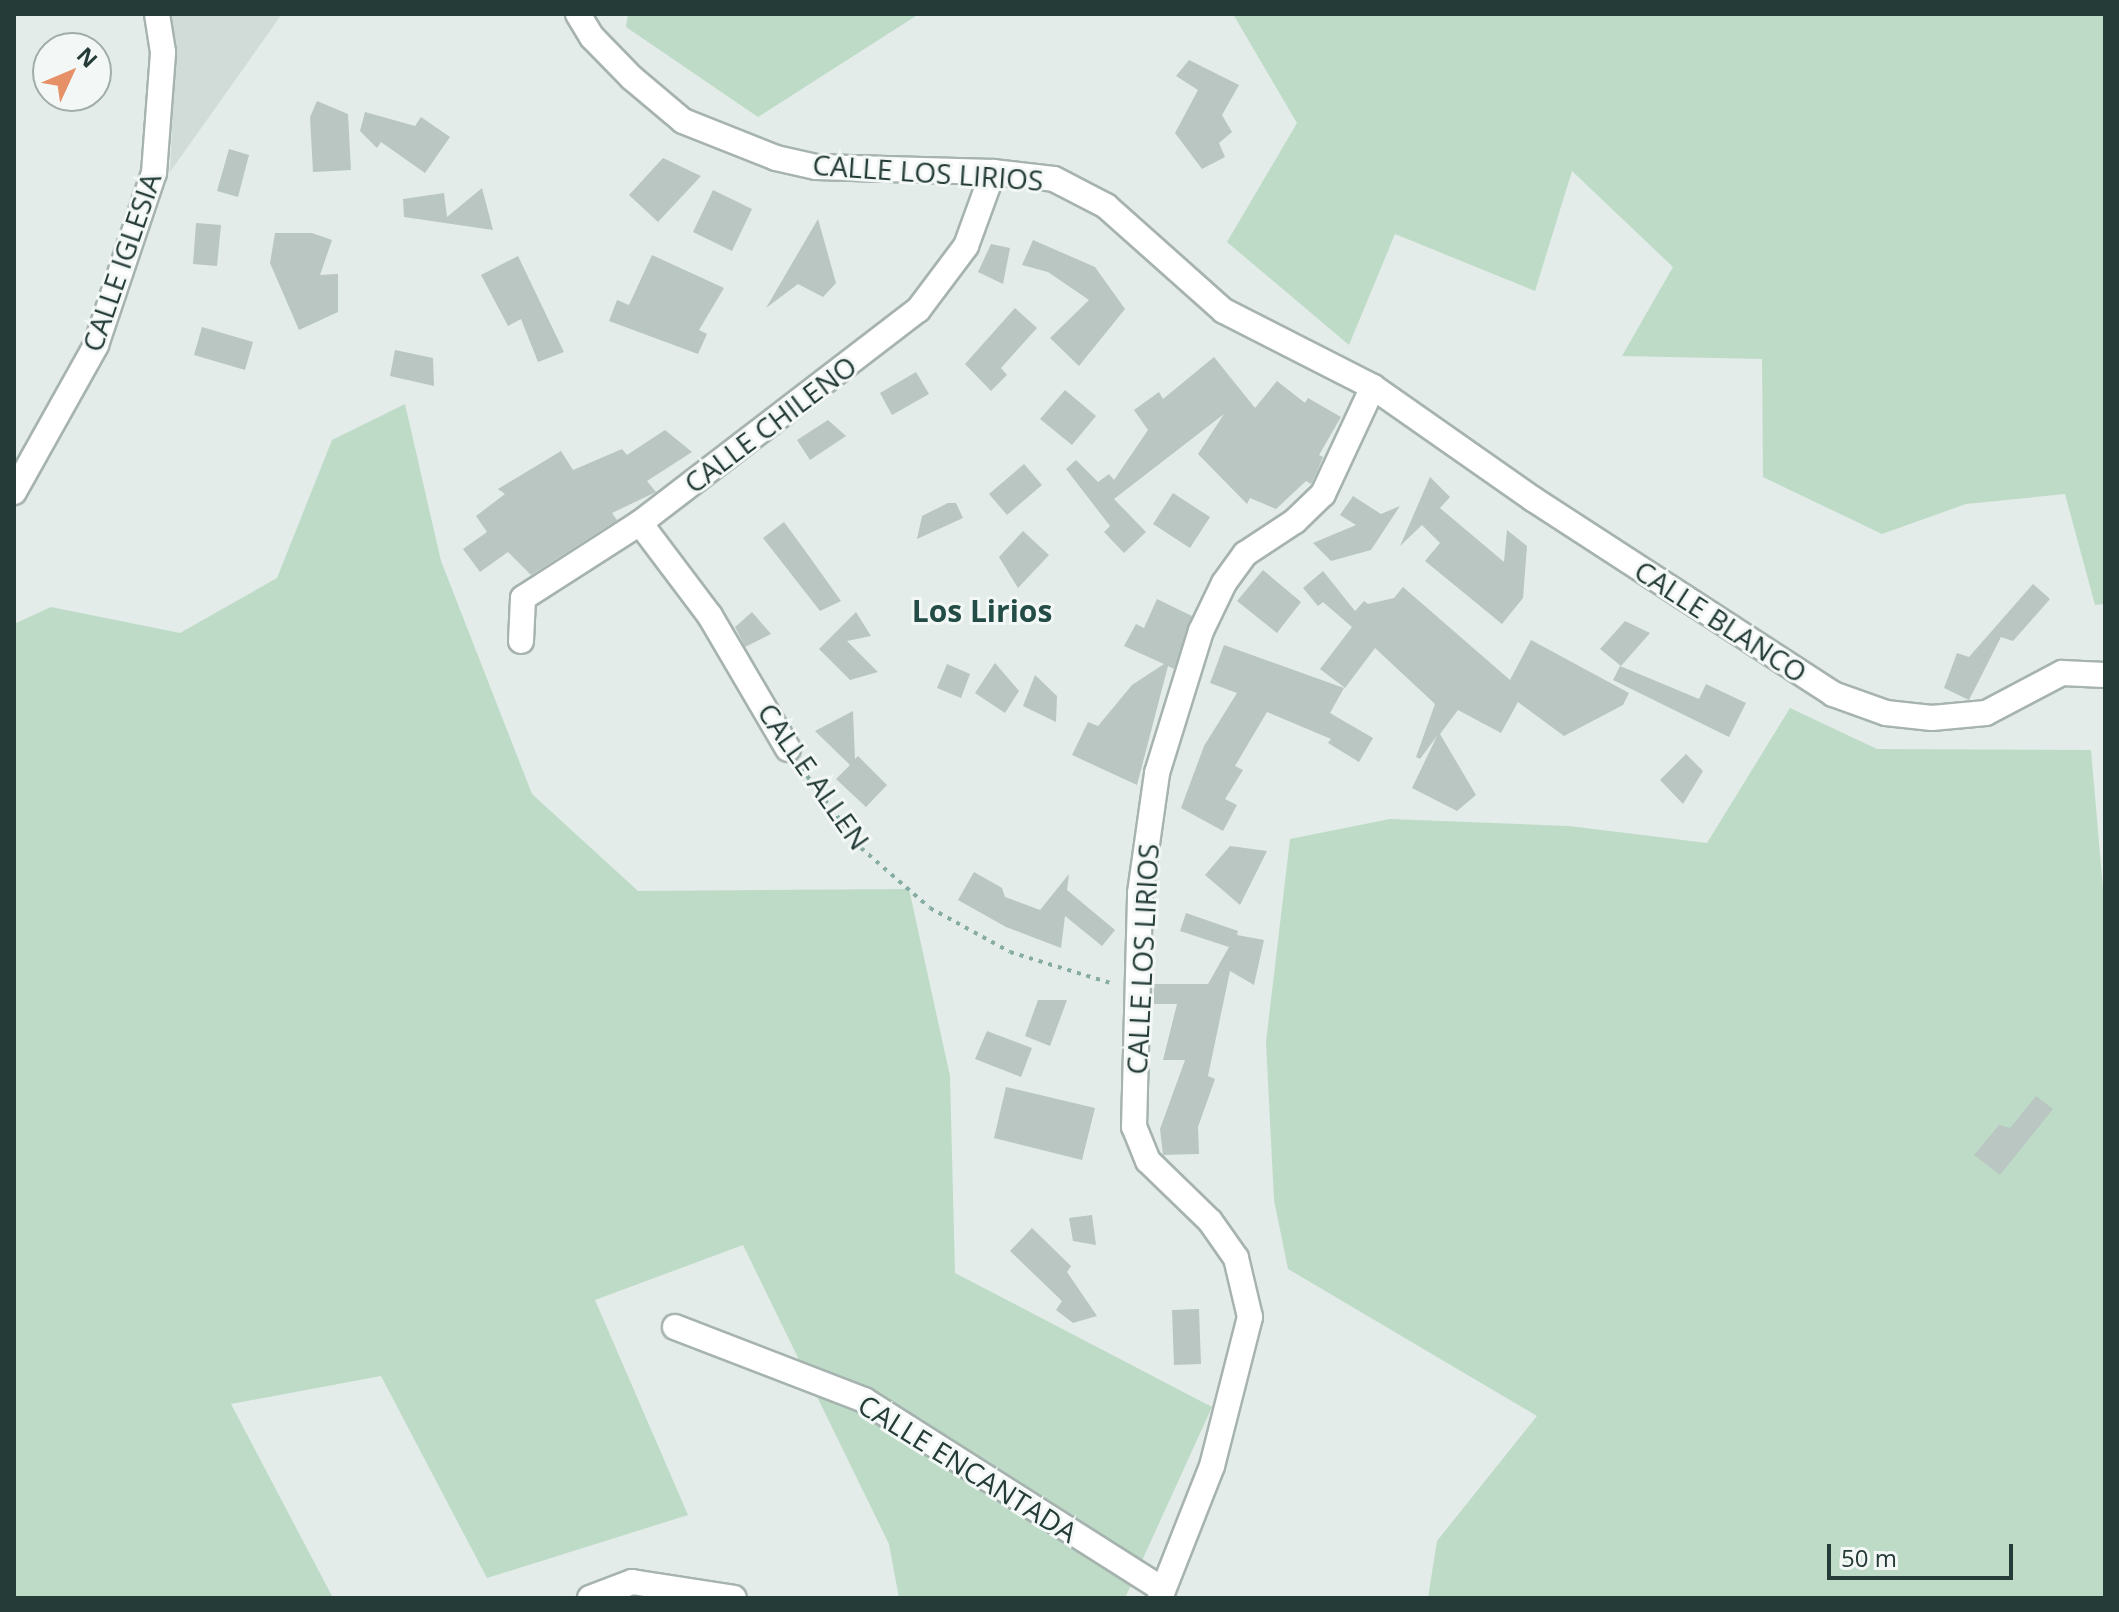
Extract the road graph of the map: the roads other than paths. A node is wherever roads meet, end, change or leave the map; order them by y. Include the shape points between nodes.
1 (157, 14) edge
2 (578, 14) edge
3 (993, 172) junction
4 (1373, 387) junction
5 (14, 492) edge
6 (640, 523) junction
7 (521, 641) dead end
8 (2105, 675) edge
9 (788, 749) road end
10 (675, 1327) dead end
11 (1162, 1594) edge
12 (590, 1598) edge
13 (734, 1598) edge

1 - 5 street, CALLE IGLESIA via 163,52 154,173 96,345
2 - 3 street, CALLE LOS LIRIOS via 592,37 632,78 683,121 720,138 816,167
3 - 4 street, CALLE LOS LIRIOS via 1054,179 1106,206 1224,311
3 - 6 street, CALLE CHILENO via 966,246 918,310
4 - 8 street, CALLE BLANCO via 1533,499 1833,694 1886,713 1932,718 1986,713 2062,673
4 - 11 street, CALLE LOS LIRIOS via 1323,494 1295,521 1245,554 1201,631 1157,773 1140,893 1134,1127 1148,1161 1210,1221 1236,1258 1250,1317 1212,1466
6 - 7 street, CALLE CHILENO via 523,598
6 - 9 street, CALLE ALLEN via 710,616
10 - 11 street, CALLE ENCANTADA via 864,1400
12 - 13 street via 632,1582

